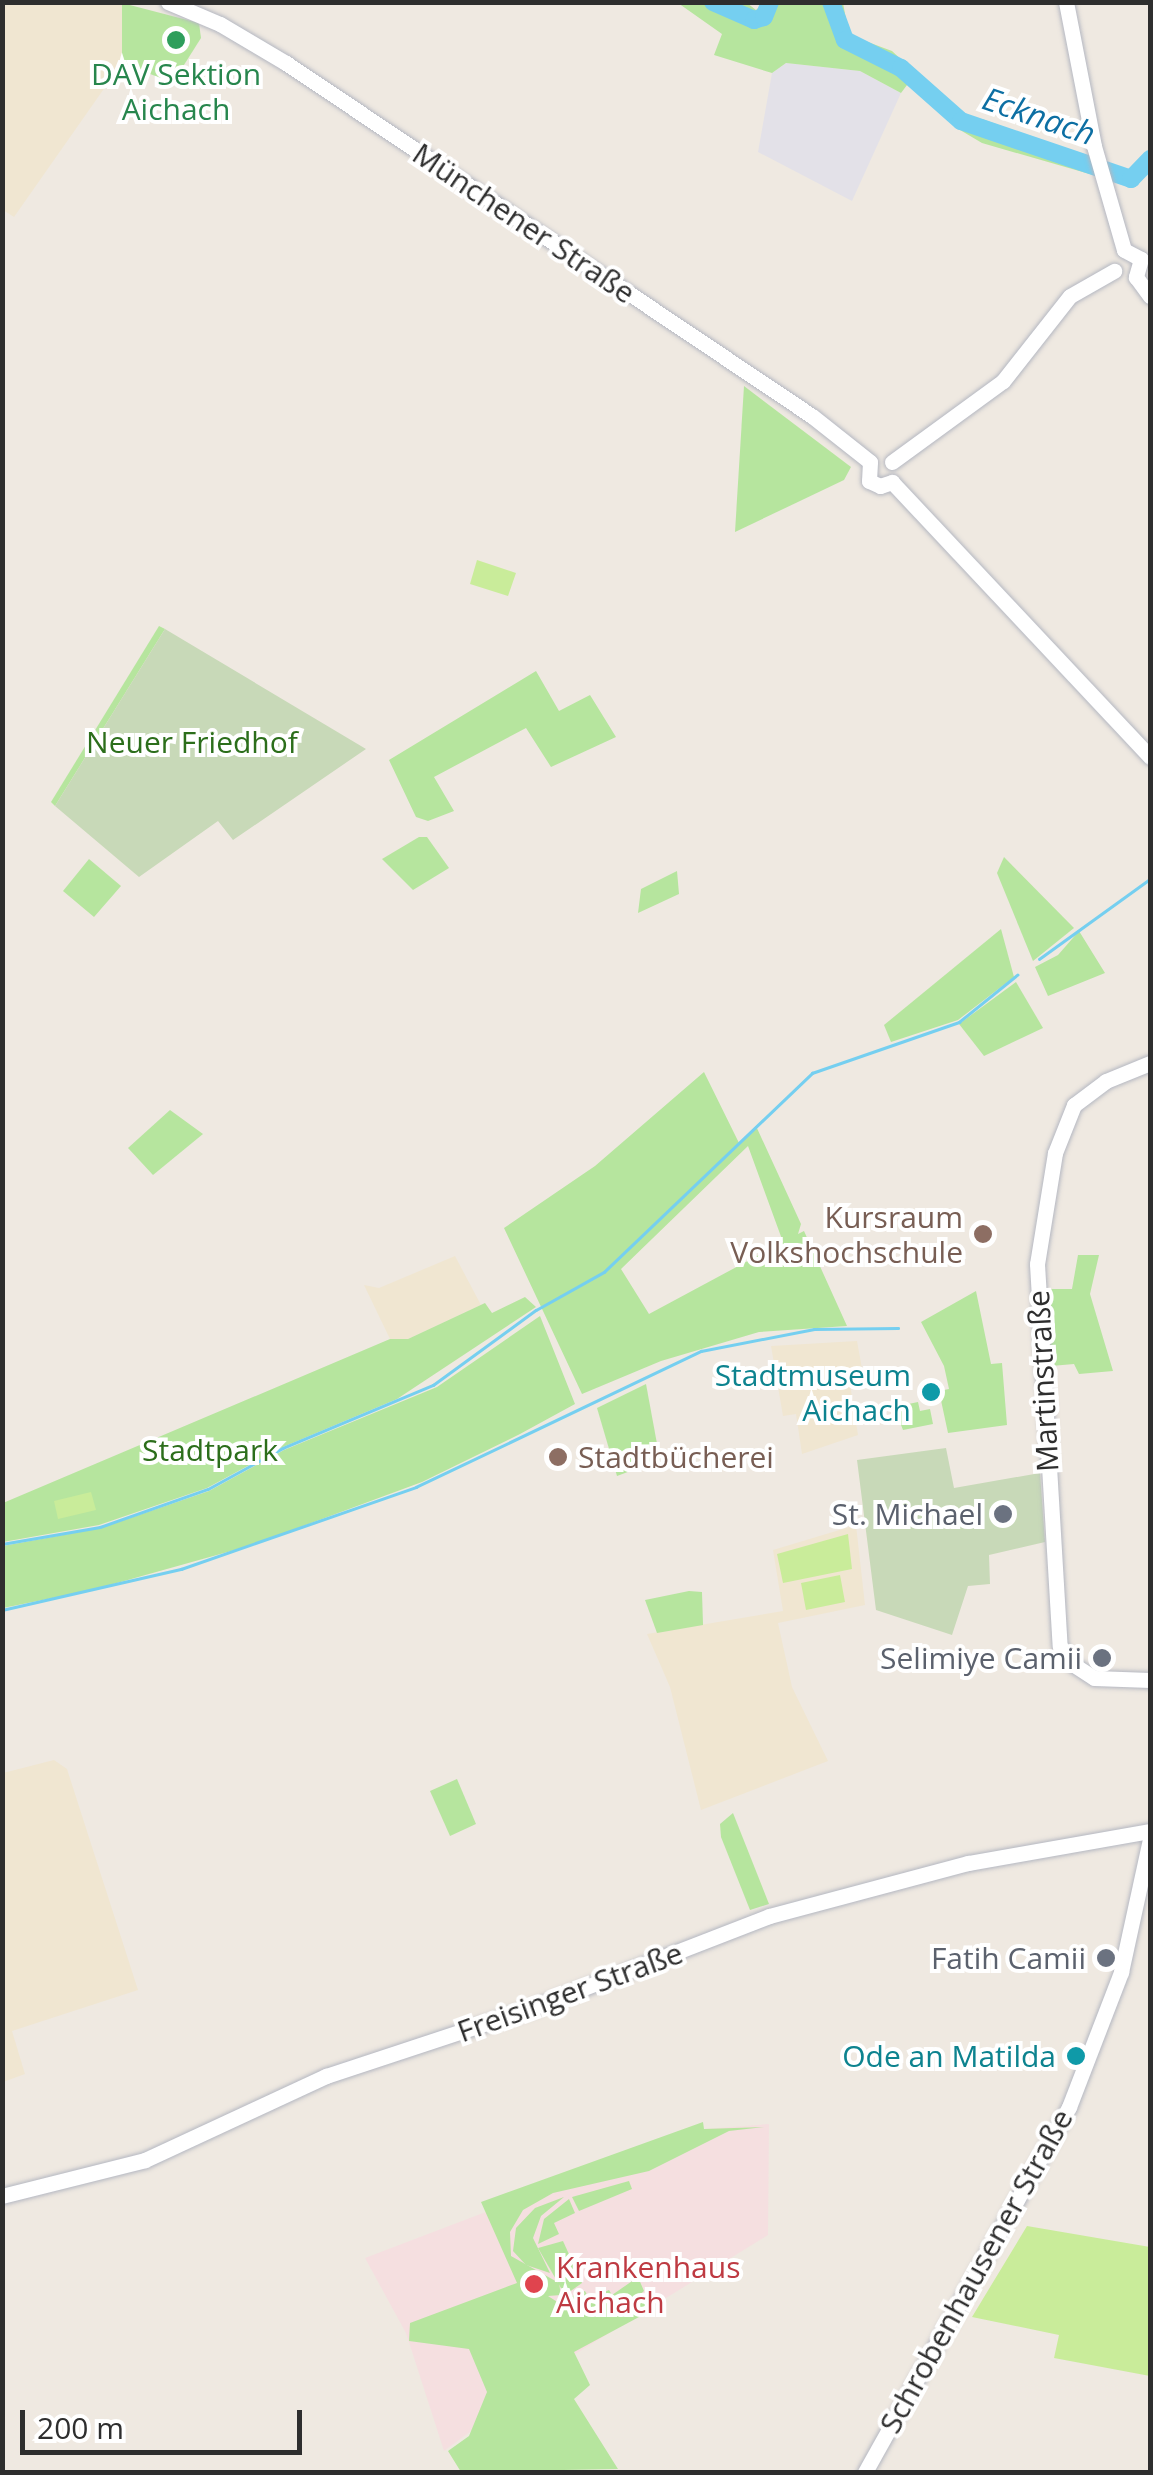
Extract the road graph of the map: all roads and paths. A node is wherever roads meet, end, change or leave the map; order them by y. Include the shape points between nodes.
1 (168, 2) edge
2 (1066, 2) edge
3 (1124, 250) junction
4 (1114, 271) junction
5 (1136, 277) junction
6 (1150, 296) edge
7 (870, 462) junction
8 (892, 462) junction
9 (892, 482) junction
10 (1150, 758) edge
11 (1150, 1063) edge
12 (1150, 1680) edge
13 (1150, 1831) edge
14 (1150, 1839) edge
15 (2, 2196) edge
16 (865, 2472) edge

1 - 7 main road, Münchener Straße via 286,64 812,416
2 - 3 main road via 1096,158
3 - 4 main road via 1113,260
3 - 5 main road via 1141,260
4 - 5 main road
4 - 8 main road via 1070,296 1003,381
5 - 6 main road
7 - 8 main road
7 - 9 main road, Münchener Straße via 870,481
8 - 9 main road
9 - 10 main road, Münchener Straße
11 - 12 main road, Martinstraße via 1092,1088 1074,1105 1050,1172 1037,1280 1060,1646 1094,1678
13 - 15 main road, Freisinger Straße via 968,1863 769,1916 538,2006 326,2076 145,2160
14 - 16 main road, Schrobenhausener Straße via 1122,1972 1068,2107

